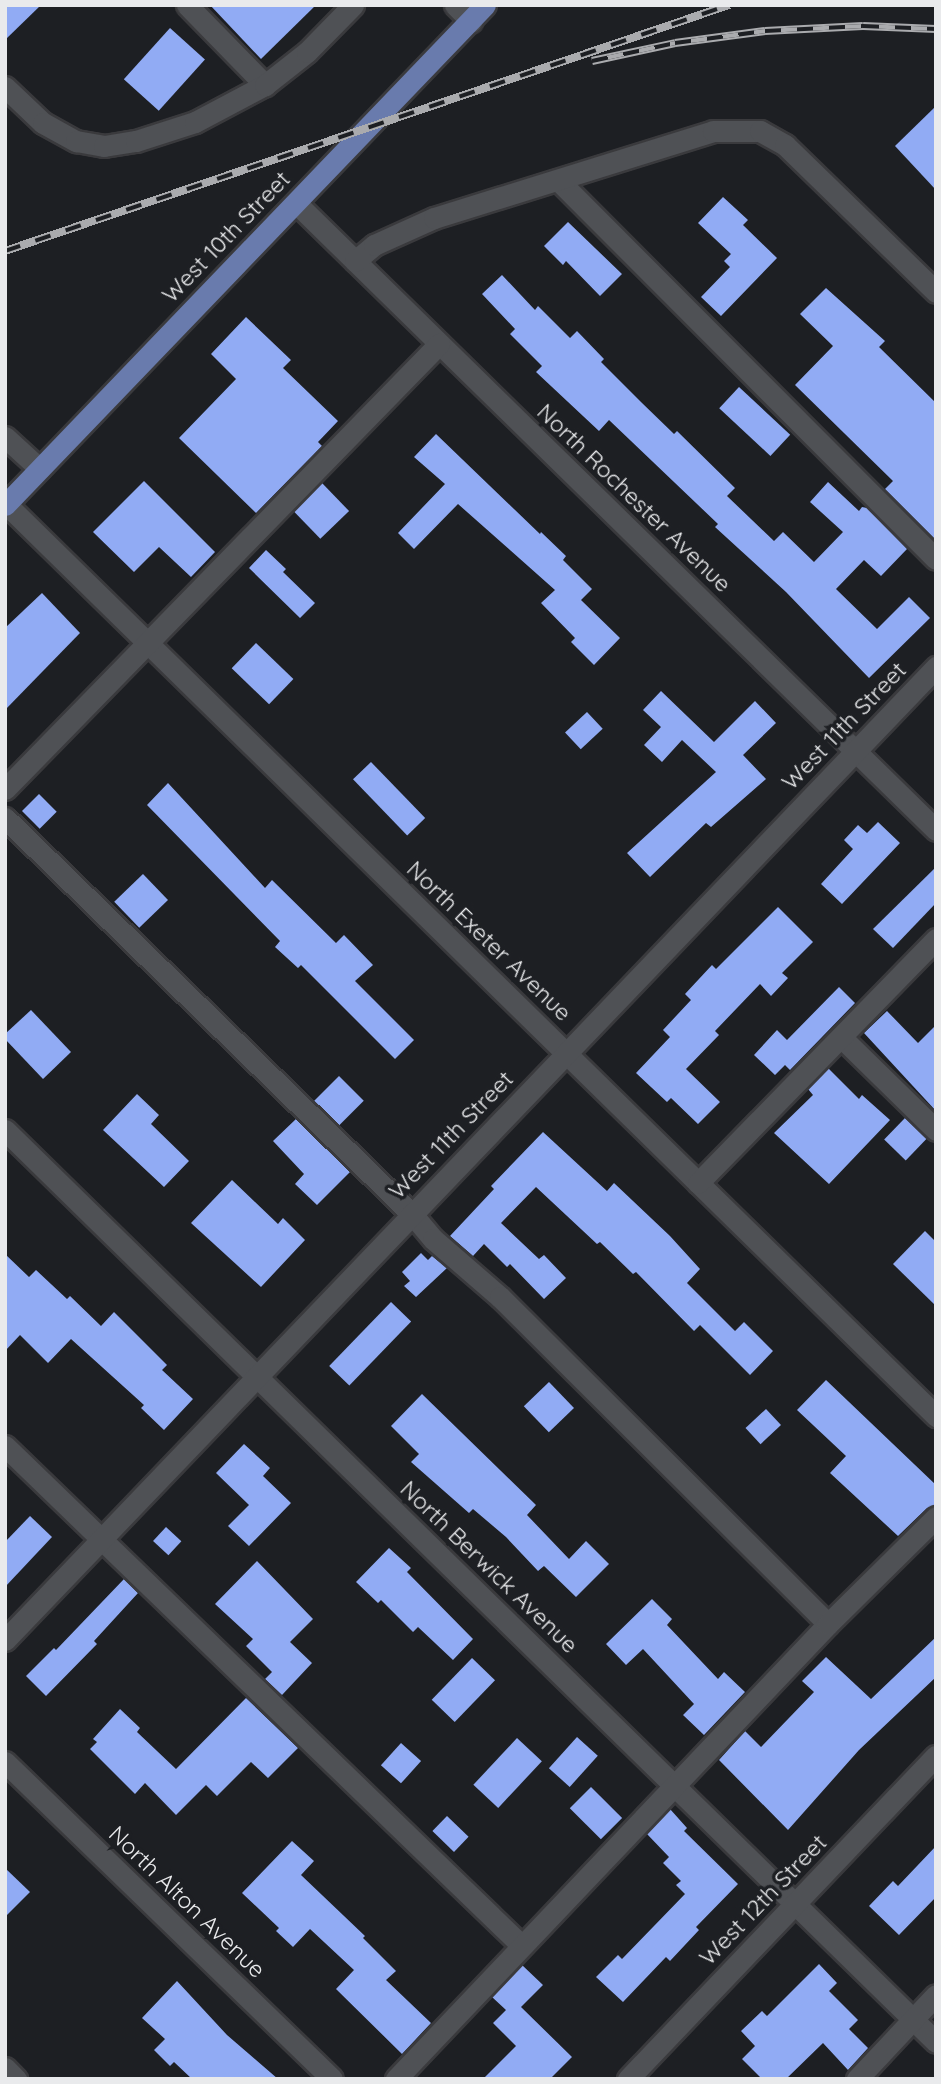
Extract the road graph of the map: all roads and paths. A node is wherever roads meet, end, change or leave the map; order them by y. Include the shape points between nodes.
1 (187, 5) edge
2 (353, 5) edge
3 (455, 5) edge
4 (478, 13) edge
5 (265, 85) junction
6 (5, 87) edge
7 (558, 180) junction
8 (296, 203) junction
9 (355, 261) junction
10 (936, 292) edge
11 (439, 344) junction
12 (5, 437) edge
13 (40, 469) junction
14 (6, 504) edge
15 (936, 559) edge
16 (146, 641) junction
17 (936, 667) edge
18 (856, 752) junction
19 (5, 789) edge
20 (5, 818) edge
21 (936, 830) edge
22 (936, 939) edge
23 (841, 1037) junction
24 (566, 1053) junction
25 (5, 1130) edge
26 (936, 1130) edge
27 (698, 1183) junction
28 (412, 1214) junction
29 (257, 1377) junction
30 (936, 1416) edge
31 (5, 1446) edge
32 (936, 1517) edge
33 (102, 1540) junction
34 (828, 1624) junction
35 (5, 1640) edge
36 (936, 1756) edge
37 (5, 1762) edge
38 (674, 1786) junction
39 (795, 1904) junction
40 (522, 1946) junction
41 (936, 1995) edge
42 (913, 2020) junction
43 (936, 2042) edge
44 (5, 2068) edge
45 (16, 2079) edge
46 (332, 2079) edge
47 (396, 2079) edge
48 (628, 2079) edge
49 (857, 2079) edge

1 - 5 street
2 - 5 street via 307,52
3 - 4 street
4 - 8 main road, West 10th Street
5 - 6 street via 195,122 104,146 76,141 50,129
7 - 9 street via 434,218 374,246
7 - 10 street via 713,131 760,131 785,145
7 - 15 street
8 - 9 street, North Rochester Avenue
8 - 13 main road, West 10th Street
9 - 11 street, North Rochester Avenue
11 - 16 street
11 - 18 street, North Rochester Avenue
12 - 13 street
13 - 14 main road, West 10th Street
14 - 16 street, North Exeter Avenue
16 - 19 street
16 - 24 street, North Exeter Avenue
17 - 18 street, West 11th Street
18 - 21 street, North Rochester Avenue
18 - 24 street, West 11th Street
20 - 28 street
22 - 23 street
23 - 26 street
23 - 27 street
24 - 27 street, North Exeter Avenue
24 - 28 street, West 11th Street
25 - 29 street, North Berwick Avenue
27 - 30 street, North Exeter Avenue
28 - 29 street, West 11th Street
28 - 34 street
29 - 33 street, West 11th Street
29 - 38 street, North Berwick Avenue
31 - 33 street
32 - 34 street
33 - 35 street, West 11th Street
33 - 40 street
34 - 38 street
36 - 39 street, West 12th Street
37 - 46 street, North Alton Avenue
38 - 39 street, North Berwick Avenue
38 - 40 street
39 - 42 street, North Berwick Avenue
39 - 48 street, West 12th Street
40 - 47 street
41 - 42 street
42 - 43 street, North Berwick Avenue
42 - 49 street
44 - 45 street

